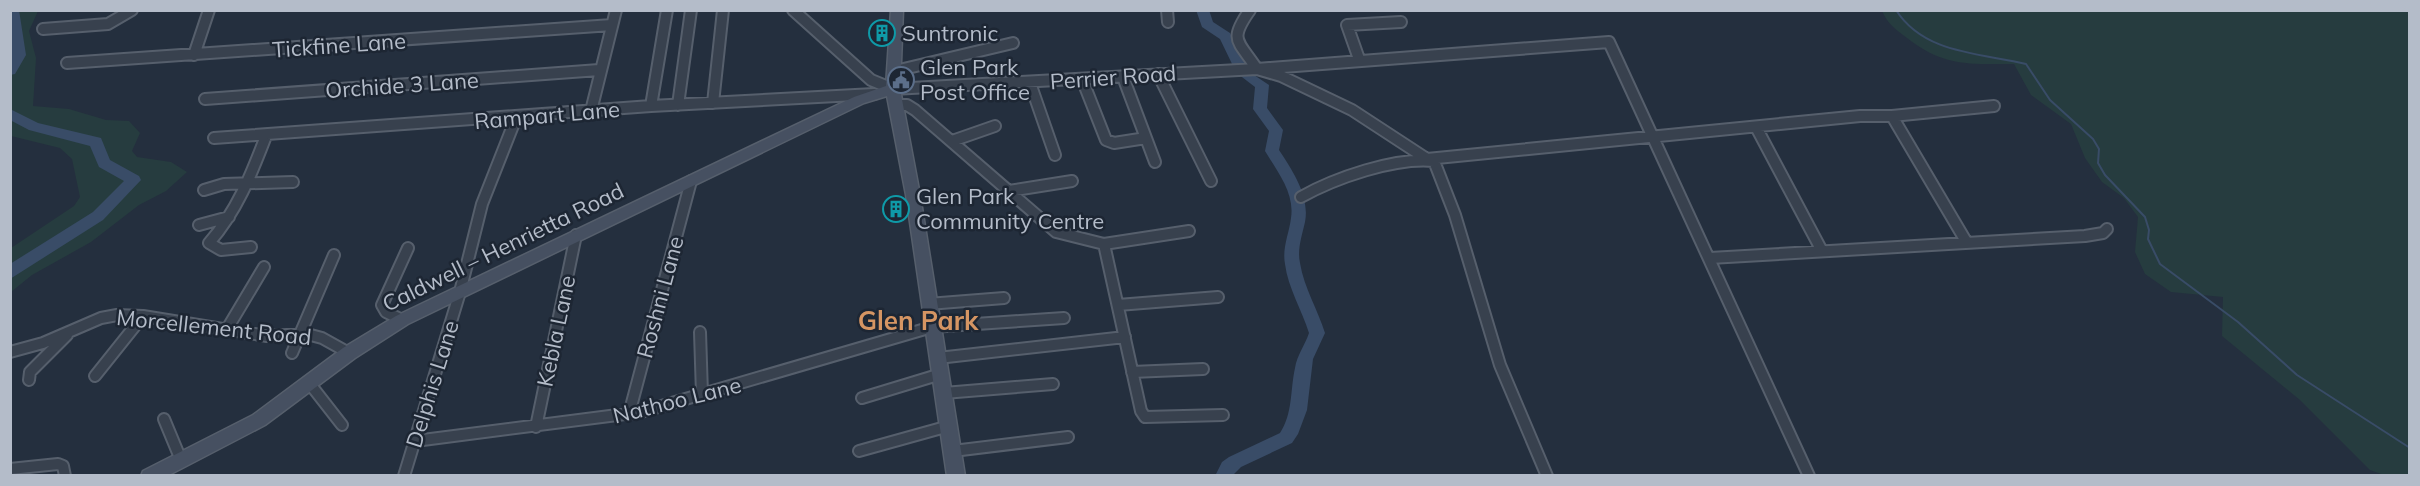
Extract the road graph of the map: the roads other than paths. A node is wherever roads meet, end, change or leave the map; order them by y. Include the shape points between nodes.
1 (132, 10) edge
2 (209, 10) edge
3 (616, 10) edge
4 (666, 10) edge
5 (691, 10) edge
6 (723, 10) edge
7 (793, 10) edge
8 (897, 10) edge
9 (1167, 10) edge
10 (1250, 10) edge
11 (1168, 22) dead end
12 (1401, 22) dead end
13 (612, 25) junction
14 (43, 29) dead end
15 (1013, 43) dead end
16 (194, 55) junction
17 (1359, 59) junction
18 (67, 63) dead end
19 (1257, 69) junction
20 (599, 70) junction
21 (895, 71) junction
22 (1158, 74) junction
23 (1123, 77) junction
24 (1082, 80) junction
25 (1030, 83) junction
26 (886, 91) junction
27 (205, 99) dead end
28 (713, 103) junction
29 (678, 105) junction
30 (898, 105) junction
31 (651, 106) junction
32 (1994, 106) dead end
33 (591, 111) junction
34 (1892, 116) junction
35 (516, 118) junction
36 (995, 126) dead end
37 (1756, 127) junction
38 (266, 136) junction
39 (214, 138) dead end
40 (1146, 138) junction
41 (1654, 138) junction
42 (952, 141) junction
43 (1054, 155) dead end
44 (1427, 159) junction
45 (1155, 162) dead end
46 (691, 181) junction
47 (1072, 181) dead end
48 (1210, 181) dead end
49 (293, 182) dead end
50 (248, 184) junction
51 (204, 190) dead end
52 (1009, 191) junction
53 (1301, 196) dead end
54 (229, 217) junction
55 (199, 225) dead end
56 (2107, 229) dead end
57 (1189, 231) dead end
58 (576, 235) junction
59 (1967, 243) junction
60 (1104, 244) junction
61 (251, 247) dead end
62 (408, 248) dead end
63 (1822, 251) junction
64 (334, 255) dead end
65 (1710, 258) junction
66 (264, 267) dead end
67 (460, 292) junction
68 (1218, 297) dead end
69 (1004, 298) dead end
70 (928, 304) junction
71 (1118, 305) junction
72 (143, 316) junction
73 (1064, 318) dead end
74 (402, 320) junction
75 (932, 327) junction
76 (227, 329) junction
77 (71, 331) junction
78 (700, 332) dead end
79 (300, 334) junction
80 (1125, 337) junction
81 (10, 352) edge
82 (292, 353) dead end
83 (349, 353) junction
84 (938, 358) junction
85 (1203, 369) dead end
86 (1132, 372) junction
87 (941, 374) junction
88 (95, 376) dead end
89 (29, 380) dead end
90 (310, 384) junction
91 (1053, 384) dead end
92 (944, 393) junction
93 (702, 394) junction
94 (862, 398) dead end
95 (629, 414) junction
96 (1223, 415) dead end
97 (164, 419) dead end
98 (342, 425) dead end
99 (950, 426) junction
100 (536, 427) junction
101 (1068, 437) dead end
102 (415, 441) junction
103 (859, 451) dead end
104 (953, 451) junction
105 (181, 460) junction
106 (10, 469) edge
107 (65, 476) edge
108 (149, 476) edge
109 (404, 476) edge
110 (956, 476) edge
111 (1547, 476) edge
112 (1809, 476) edge

1 - 14 street via 108,24
2 - 16 street
3 - 13 street
4 - 31 street
5 - 29 street
6 - 28 street
7 - 26 street
8 - 21 main road
9 - 11 street
10 - 19 street via 1236,29 1236,36
12 - 17 street via 1347,25
13 - 16 street, Tickfine Lane
13 - 20 street
15 - 21 street
16 - 18 street, Tickfine Lane
17 - 19 street, Perrier Road
17 - 41 street, Perrier Road via 1609,42
19 - 22 street, Perrier Road
19 - 44 street via 1281,76 1352,110
20 - 27 street, Orchide 3 Lane
20 - 33 street
21 - 26 main road
22 - 23 street, Perrier Road
22 - 48 street
23 - 24 street, Perrier Road
23 - 40 street
24 - 25 street, Perrier Road
24 - 40 street via 1106,140 1114,143
25 - 26 street, Perrier Road
25 - 43 street
26 - 28 street, Rampart Lane
26 - 30 main road
26 - 46 main road, Caldwell – Henrietta Road via 859,100
28 - 29 street, Rampart Lane
29 - 31 street, Rampart Lane
30 - 42 street via 908,105
30 - 70 main road
31 - 33 street, Rampart Lane
32 - 34 street
33 - 35 street, Rampart Lane
34 - 37 street
34 - 59 street
35 - 38 street, Rampart Lane
35 - 67 street, Delphis Lane via 482,204
36 - 42 street
37 - 41 street
37 - 63 street
38 - 39 street, Rampart Lane
38 - 50 street
40 - 45 street
41 - 44 street
41 - 65 street
42 - 52 street
44 - 53 street via 1370,170
44 - 111 street via 1434,161 1440,174 1500,365
46 - 58 main road, Caldwell – Henrietta Road
46 - 95 street, Roshni Lane
47 - 52 street
49 - 50 street
50 - 51 street via 224,184
50 - 54 street
52 - 60 street via 1056,232
54 - 55 street
54 - 61 street via 209,240 211,247
56 - 59 street via 2085,236
57 - 60 street
58 - 67 main road, Caldwell – Henrietta Road
58 - 100 street, Kebla Lane
59 - 63 street
60 - 71 street
62 - 74 street via 382,305 386,312
63 - 65 street
64 - 79 street
65 - 112 street
66 - 76 street
67 - 74 main road, Caldwell – Henrietta Road
67 - 102 street, Delphis Lane
68 - 71 street
69 - 70 street
70 - 75 main road
71 - 80 street
72 - 76 street, Morcellement Road
72 - 77 street, Morcellement Road via 108,316
72 - 88 street
73 - 75 street, Nathoo Lane
74 - 83 main road, Caldwell – Henrietta Road
75 - 84 main road
75 - 93 street, Nathoo Lane
76 - 79 street, Morcellement Road via 267,336
77 - 81 street, Morcellement Road via 31,348
77 - 89 street via 30,372
78 - 93 street
79 - 82 street
79 - 83 street, Morcellement Road via 321,338
80 - 84 street
80 - 86 street
83 - 90 main road, Caldwell – Henrietta Road
84 - 87 main road
85 - 86 street
86 - 96 street via 1141,411 1150,418
87 - 92 main road
87 - 94 street
90 - 98 street
90 - 105 main road, Caldwell – Henrietta Road via 259,420
91 - 92 street
92 - 99 main road
93 - 95 street, Nathoo Lane
95 - 100 street, Nathoo Lane
97 - 105 street
99 - 103 street
99 - 104 main road
100 - 102 street, Nathoo Lane
101 - 104 street
102 - 109 street, Delphis Lane
104 - 110 main road
105 - 108 main road, Caldwell – Henrietta Road
106 - 107 street via 58,464 63,466

